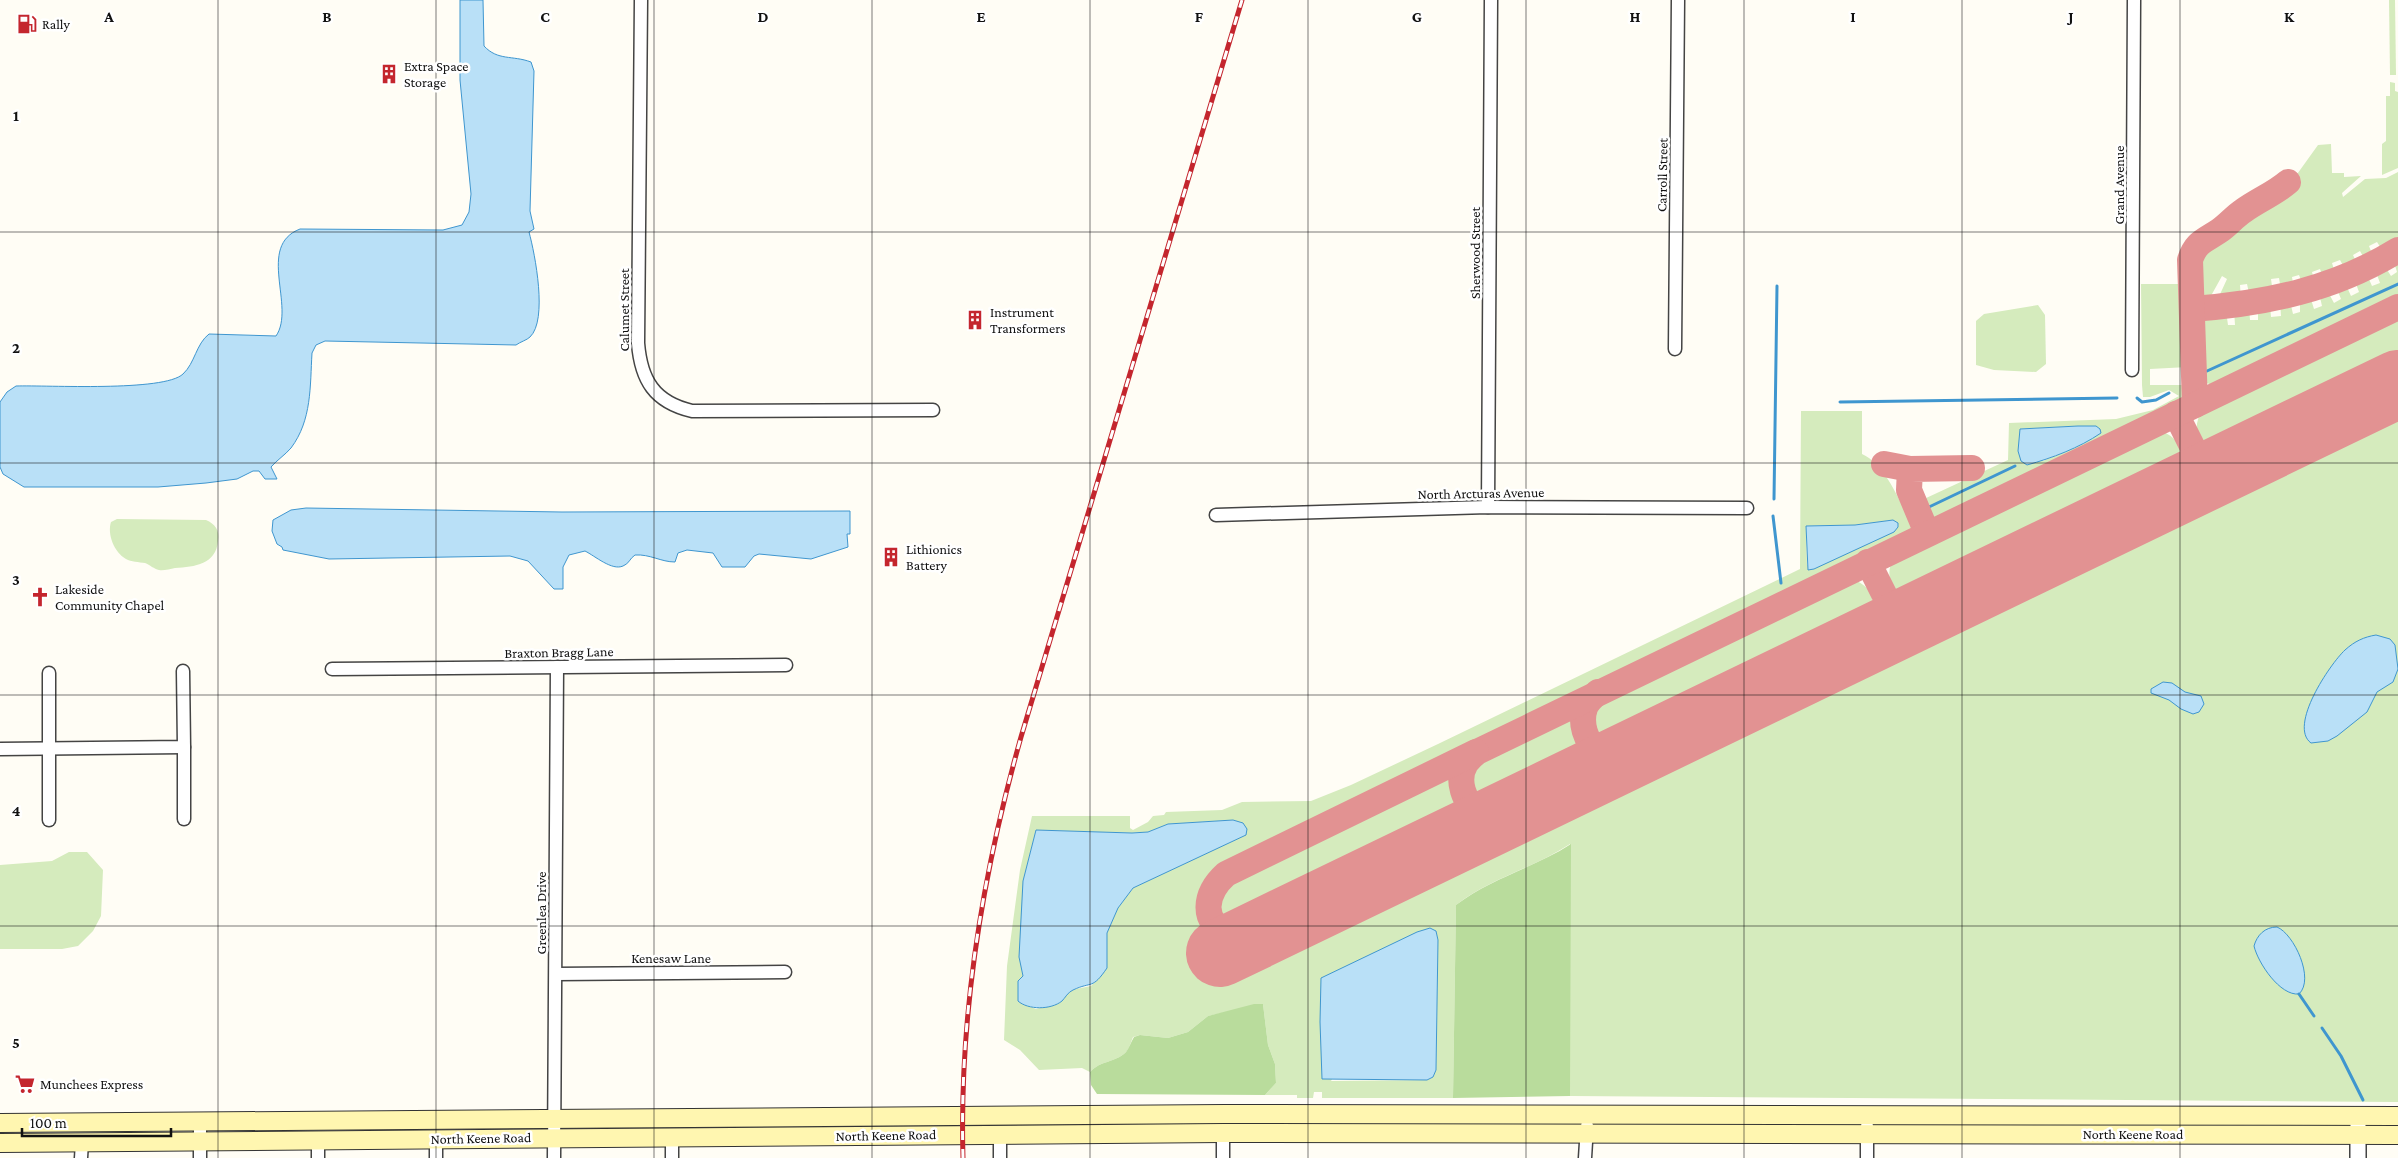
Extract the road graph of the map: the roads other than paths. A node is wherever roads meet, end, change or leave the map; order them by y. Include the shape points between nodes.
1 (641, 0) edge
2 (1491, 0) edge
3 (1678, 0) edge
4 (2134, 0) edge
5 (1675, 349) dead end
6 (2132, 370) dead end
7 (933, 410) dead end
8 (1488, 507) junction
9 (1747, 508) dead end
10 (1216, 515) dead end
11 (786, 664) dead end
12 (557, 667) junction
13 (332, 669) dead end
14 (183, 671) dead end
15 (49, 673) dead end
16 (184, 747) junction
17 (49, 748) junction
18 (0, 749) edge
19 (184, 818) dead end
20 (49, 820) dead end
21 (785, 972) dead end
22 (556, 974) junction
23 (1588, 1113) junction
24 (1867, 1114) junction
25 (2358, 1115) junction
26 (2398, 1116) edge
27 (554, 1118) junction
28 (136, 1122) junction
29 (200, 1122) junction
30 (0, 1123) edge
31 (0, 1131) edge
32 (1223, 1133) junction
33 (1587, 1133) junction
34 (1867, 1133) junction
35 (1000, 1134) junction
36 (2358, 1134) junction
37 (2398, 1135) edge
38 (554, 1137) junction
39 (672, 1137) junction
40 (436, 1139) junction
41 (318, 1140) junction
42 (0, 1143) edge
43 (200, 1149) edge
44 (81, 1150) edge
45 (318, 1158) edge
46 (436, 1158) edge
47 (554, 1158) edge
48 (672, 1158) edge
49 (1000, 1158) edge
50 (1223, 1158) edge
51 (1585, 1158) edge
52 (1867, 1158) edge
53 (2358, 1158) edge

1 - 7 street, Calumet Street via 638,343 639,362 645,378 666,401 692,411
2 - 8 street, Sherwood Street
3 - 5 street, Carroll Street
4 - 6 street, Grand Avenue
8 - 9 street, North Arcturas Avenue
8 - 10 street, North Arcturas Avenue
11 - 12 street, Braxton Bragg Lane
12 - 13 street, Braxton Bragg Lane
12 - 22 street, Greenlea Drive
14 - 16 street
15 - 17 street
16 - 17 street
16 - 19 street
17 - 18 street
17 - 20 street
21 - 22 street, Kenesaw Lane
22 - 27 street, Greenlea Drive
23 - 24 main road, North Keene Road
23 - 27 main road, North Keene Road
23 - 33 street
24 - 25 main road, North Keene Road
24 - 34 street
25 - 26 main road, North Keene Road
25 - 36 street
27 - 29 main road, North Keene Road
27 - 38 street, Greenlea Drive
28 - 29 main road, North Keene Road
28 - 30 main road, North Keene Road
28 - 31 main road via 87,1130
29 - 43 street
32 - 33 main road, North Keene Road
32 - 35 main road, North Keene Road
32 - 50 street
33 - 34 main road, North Keene Road
33 - 51 street
34 - 36 main road, North Keene Road
34 - 52 street
35 - 39 main road, North Keene Road
35 - 49 street
36 - 37 main road, North Keene Road
36 - 53 street
38 - 39 main road, North Keene Road
38 - 40 main road, North Keene Road
38 - 47 street, Greenlea Drive
39 - 48 street
40 - 41 main road, North Keene Road
40 - 46 street
41 - 43 main road, North Keene Road
41 - 45 street
42 - 44 main road, North Keene Road
43 - 44 main road, North Keene Road

